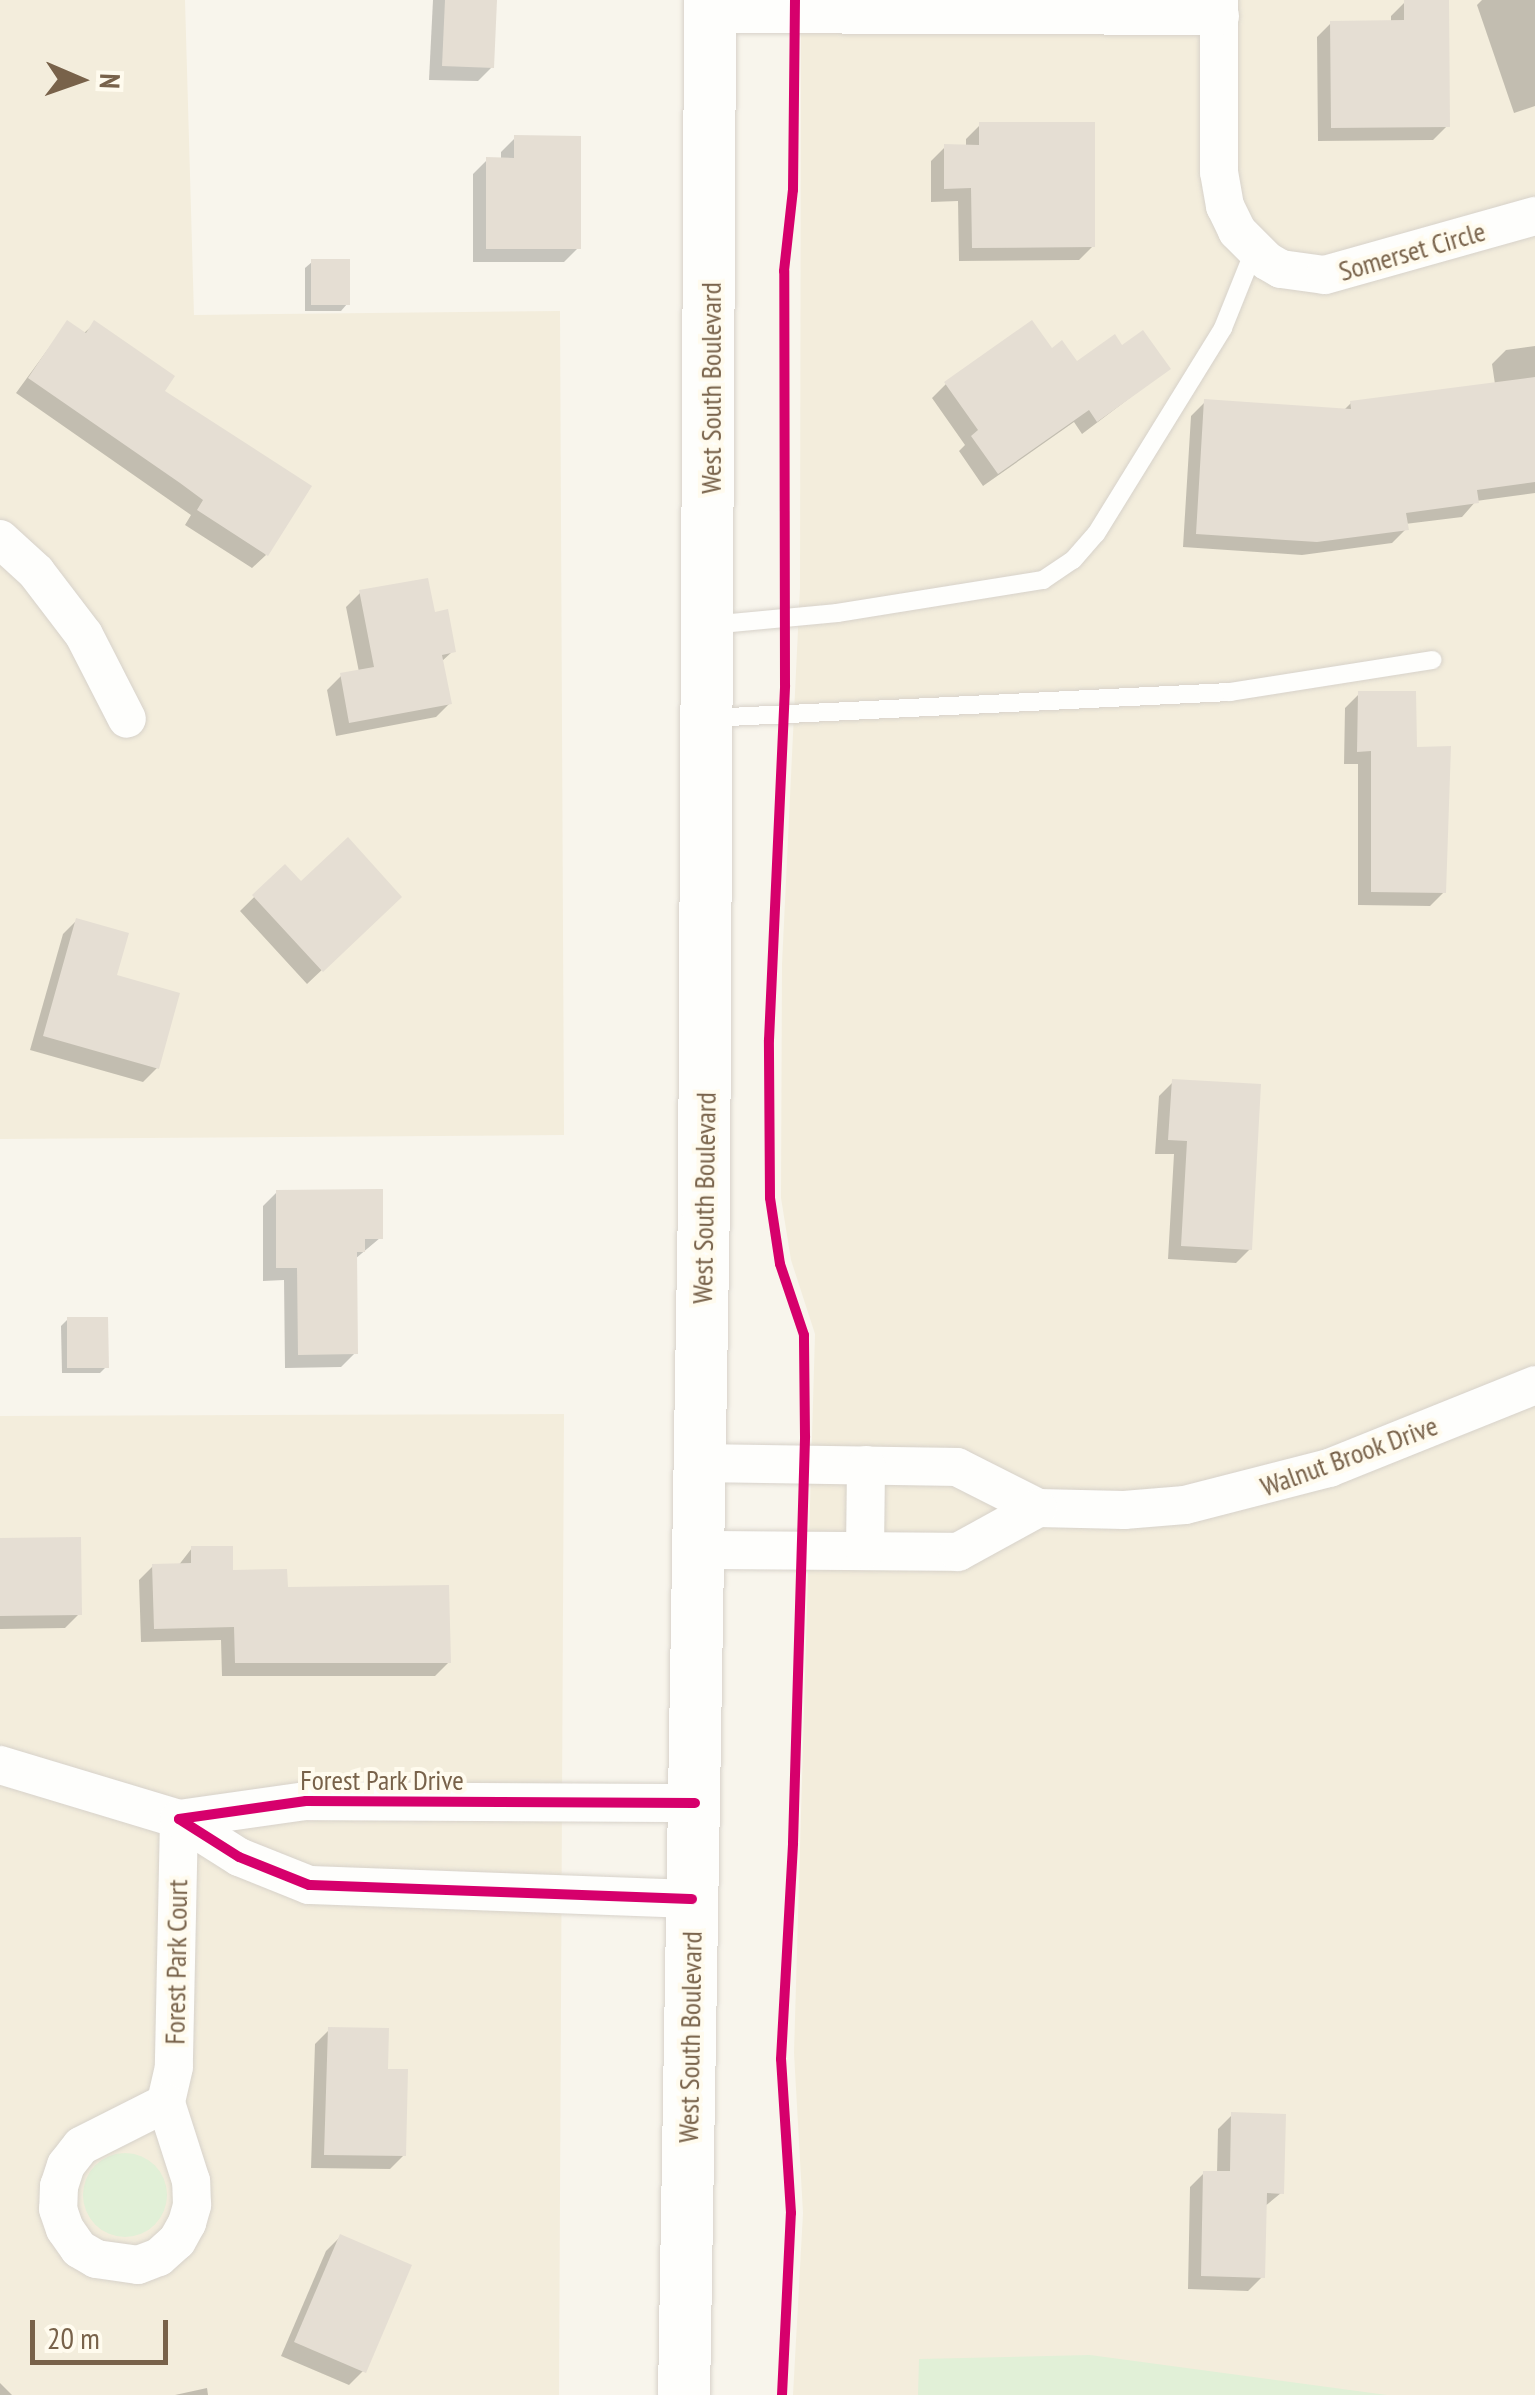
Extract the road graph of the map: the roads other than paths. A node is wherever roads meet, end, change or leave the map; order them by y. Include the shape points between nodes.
1 (710, 7) edge
2 (1220, 8) edge
3 (1535, 216) edge
4 (1254, 251) junction
5 (0, 539) edge
6 (710, 626) junction
7 (1432, 660) dead end
8 (709, 718) junction
9 (127, 719) dead end
10 (1535, 1386) edge
11 (700, 1463) junction
12 (866, 1465) junction
13 (1038, 1508) junction
14 (699, 1550) junction
15 (865, 1550) junction
16 (0, 1765) edge
17 (695, 1803) junction
18 (179, 1819) junction
19 (692, 1898) junction
20 (166, 2103) dead end
21 (684, 2395) edge

1 - 2 street
1 - 6 main road, West South Boulevard
2 - 4 street via 1219,172 1225,206
3 - 4 street, Somerset Circle via 1326,275 1281,269
4 - 6 lane via 1223,328 1096,534 1073,560 1043,580 837,614
5 - 9 street via 36,572 84,636
6 - 8 main road, West South Boulevard
7 - 8 lane via 1230,692
8 - 11 main road, West South Boulevard
10 - 13 street, Walnut Brook Drive via 1253,1491 1154,1507
11 - 12 street, Walnut Brook Drive
11 - 14 main road, West South Boulevard
12 - 13 street, Walnut Brook Drive via 957,1467
12 - 15 street
13 - 15 street, Walnut Brook Drive via 958,1552
14 - 15 street, Walnut Brook Drive
14 - 17 main road, West South Boulevard
16 - 18 street, Forest Park Drive
17 - 18 street, Forest Park Drive via 306,1801
17 - 19 main road, West South Boulevard
18 - 19 street, Forest Park Drive via 239,1857 310,1885
18 - 20 street, Forest Park Court via 174,2067
19 - 21 main road, West South Boulevard

